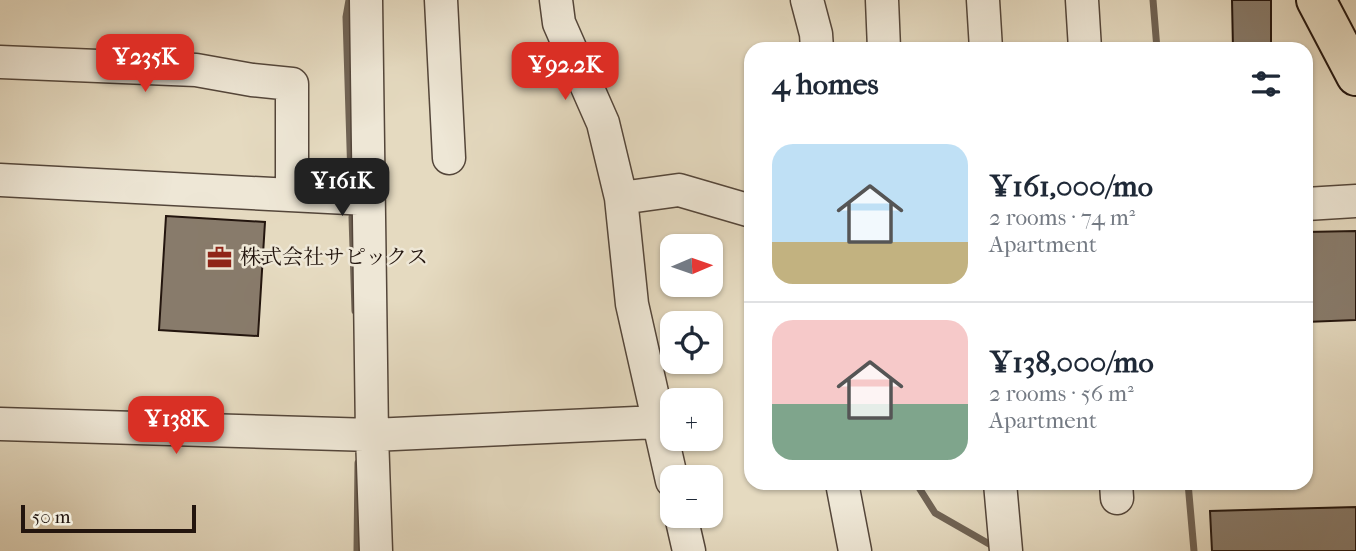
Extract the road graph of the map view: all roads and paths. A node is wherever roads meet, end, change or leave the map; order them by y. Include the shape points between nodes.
1 (366, 0) edge
2 (441, 0) edge
3 (556, 0) edge
4 (807, 0) edge
5 (883, 0) edge
6 (983, 0) edge
7 (1082, 0) edge
8 (1316, 0) edge
9 (817, 42) edge
10 (884, 42) edge
11 (986, 42) edge
12 (1085, 42) edge
13 (0, 62) edge
14 (1356, 76) edge
15 (449, 158) dead end
16 (0, 180) edge
17 (292, 195) junction
18 (621, 198) junction
19 (368, 199) junction
20 (1356, 201) edge
21 (1313, 204) edge
22 (744, 209) edge
23 (658, 422) junction
24 (0, 424) edge
25 (363, 435) junction
26 (668, 465) edge
27 (843, 490) edge
28 (1001, 490) edge
29 (684, 528) edge
30 (1005, 549) edge
31 (376, 551) edge
32 (689, 551) edge
33 (855, 551) edge

1 - 19 street
2 - 15 street
3 - 18 street via 559,23 603,123
4 - 9 street
5 - 10 street
6 - 11 street
7 - 12 street
8 - 14 highway
13 - 17 street via 196,70 292,84
16 - 17 street
17 - 19 street
18 - 22 street via 679,190
18 - 23 street via 632,304
19 - 25 street
20 - 21 street
23 - 25 street
23 - 26 street
24 - 25 street
25 - 31 street
27 - 33 street
28 - 30 street
29 - 32 street

